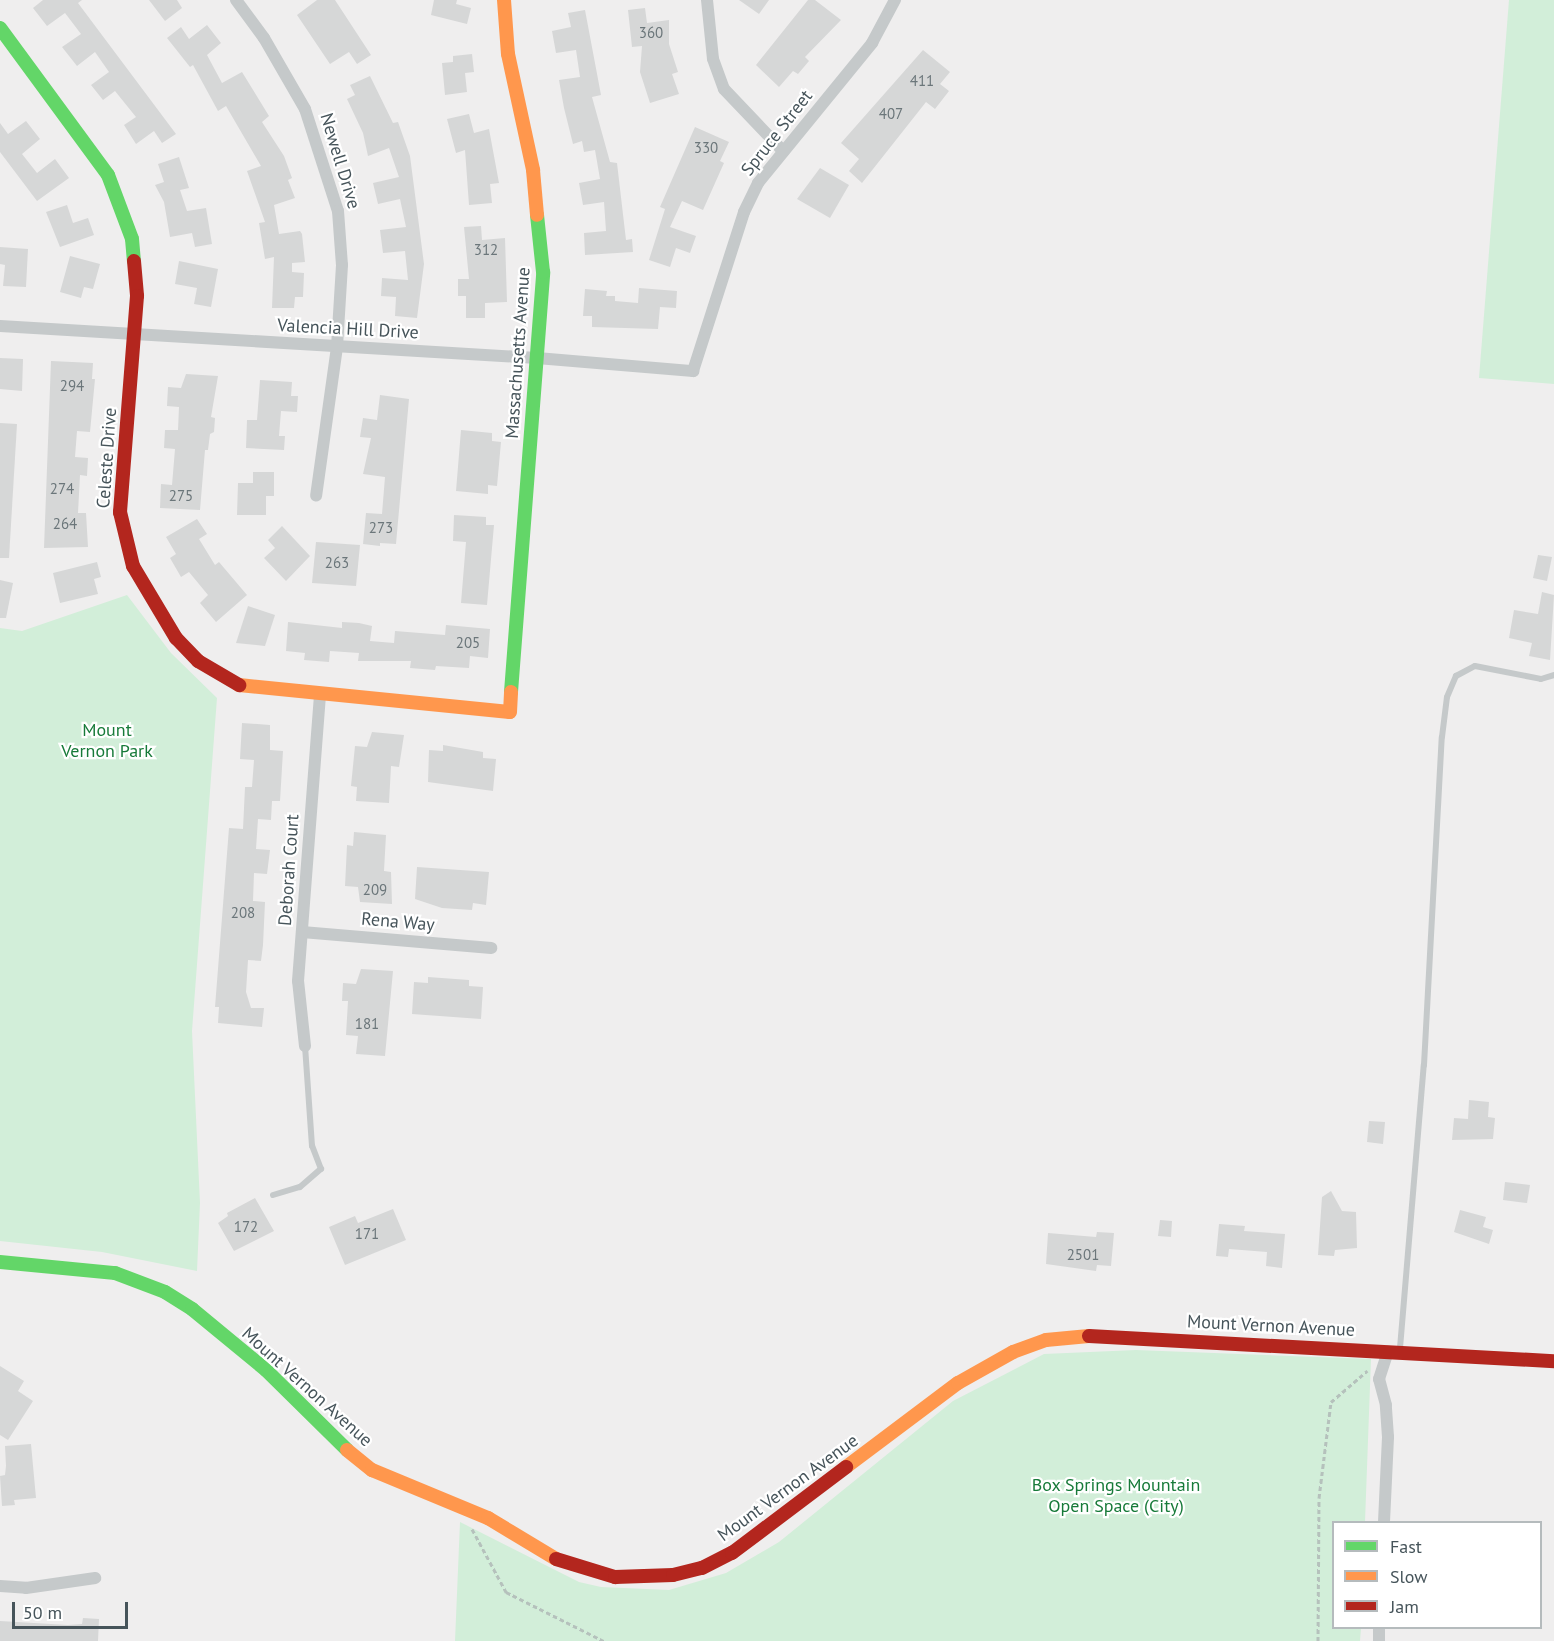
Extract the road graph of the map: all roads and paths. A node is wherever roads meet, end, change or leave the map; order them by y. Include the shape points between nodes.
1 (236, 0) edge
2 (504, 0) edge
3 (707, 0) edge
4 (895, 0) edge
5 (0, 28) edge
6 (783, 151) junction
7 (0, 326) edge
8 (135, 335) junction
9 (337, 346) junction
10 (537, 358) junction
11 (693, 371) joint
12 (316, 496) dead end
13 (1554, 675) edge
14 (320, 697) junction
15 (510, 712) joint
16 (302, 932) junction
17 (491, 948) dead end
18 (305, 1046) joint
19 (273, 1195) dead end
20 (0, 1262) edge
21 (1394, 1352) junction
22 (1554, 1361) edge
23 (1383, 1367) junction
24 (459, 1506) junction
25 (1384, 1521) edge
26 (95, 1578) dead end
27 (0, 1586) edge
28 (604, 1641) edge
29 (1318, 1641) edge

1 - 9 street, Newell Drive via 287,75 305,109 329,175 342,237
2 - 10 street, Massachusetts Avenue via 508,54 533,170 541,233
3 - 6 street via 713,59 724,90
4 - 6 street, Spruce Street via 872,43
5 - 8 street, Celeste Drive via 108,175 132,239 137,296
6 - 11 street, Spruce Street via 758,183 744,212
7 - 8 street, Valencia Hill Drive
8 - 9 street, Valencia Hill Drive
8 - 14 street, Celeste Drive via 120,512 123,537 145,589 176,638 222,678 273,694
9 - 10 street, Valencia Hill Drive
9 - 12 street, Newell Drive
10 - 11 street, Valencia Hill Drive
10 - 15 street, Massachusetts Avenue
13 - 21 lane via 1541,679 1475,666 1456,676 1447,697 1424,1065
14 - 15 street, Celeste Drive
14 - 16 street, Deborah Court
16 - 17 street, Rena Way
16 - 18 street, Deborah Court via 298,981
18 - 19 lane via 312,1146 321,1169 300,1187
20 - 24 street, Mount Vernon Avenue via 116,1274 165,1292 192,1309 266,1370 333,1438 372,1470
21 - 22 street, Mount Vernon Avenue
21 - 23 street
21 - 24 street, Mount Vernon Avenue via 1150,1337 1075,1336 1046,1340 1013,1352 958,1383 732,1553 702,1568 673,1575 615,1577 589,1571 555,1559
23 - 25 street via 1379,1379 1388,1437
23 - 29 path via 1363,1372 1331,1402 1319,1498
24 - 28 path via 506,1592
26 - 27 street via 26,1588

